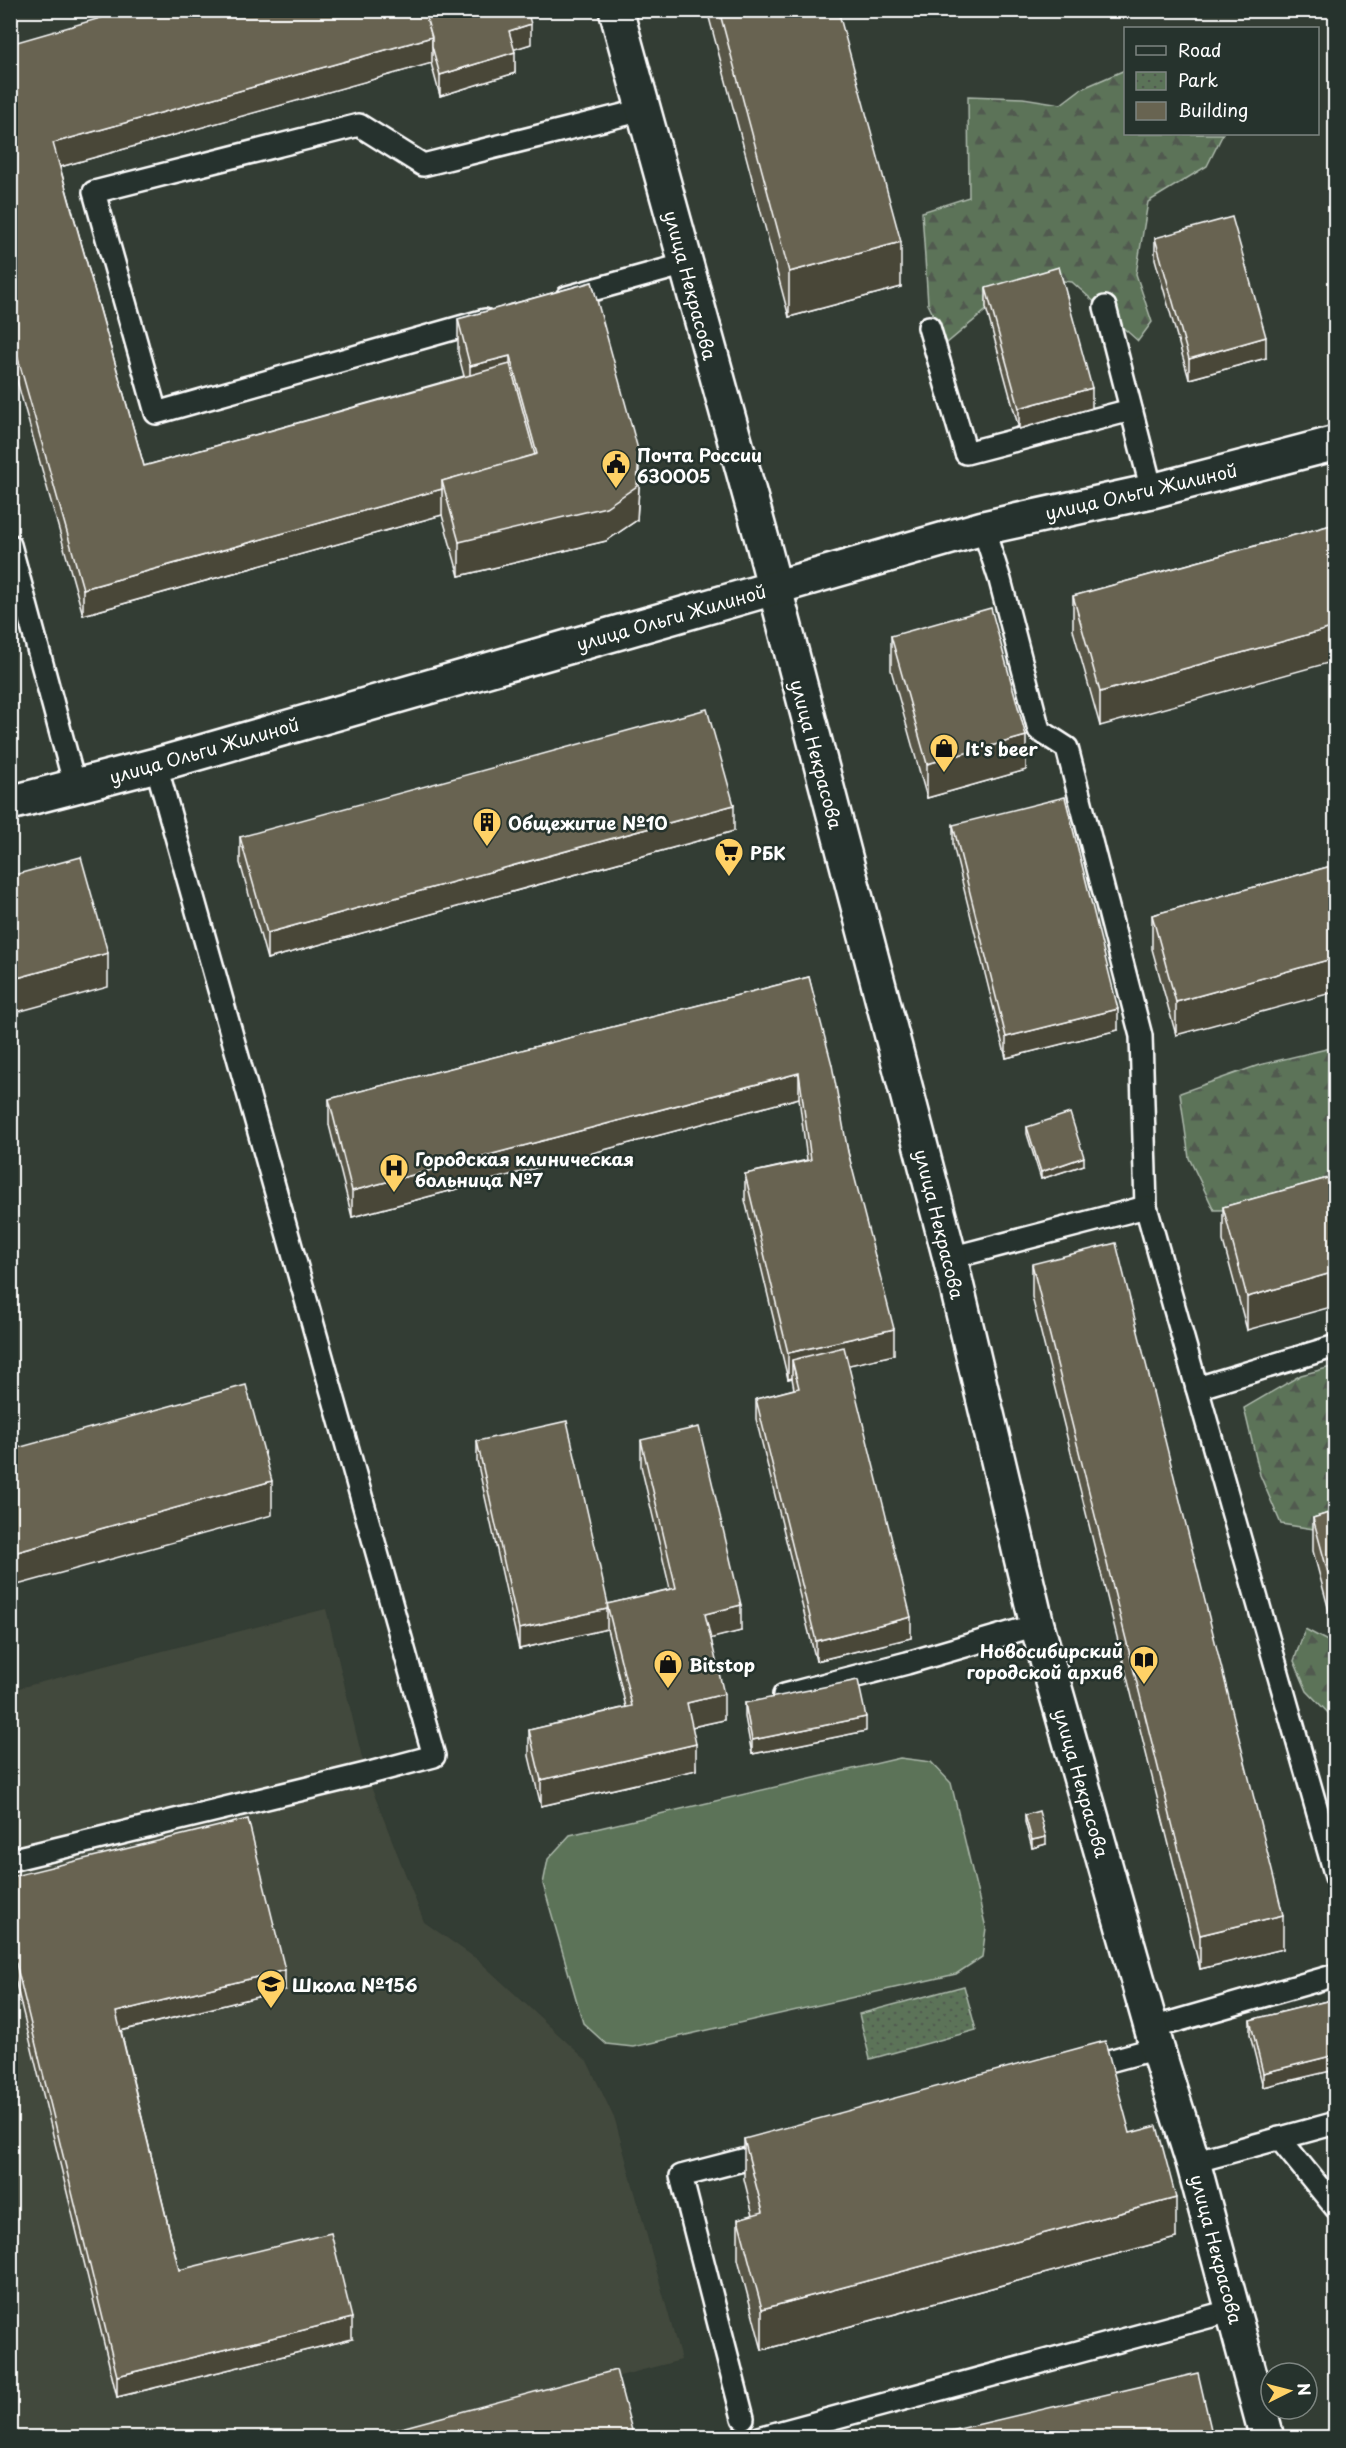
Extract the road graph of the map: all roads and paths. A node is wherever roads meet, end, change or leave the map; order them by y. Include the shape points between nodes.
1 (616, 10) edge
2 (643, 110) junction
3 (686, 264) junction
4 (552, 302) edge
5 (1106, 307) dead end
6 (507, 314) edge
7 (929, 327) dead end
8 (1131, 410) junction
9 (1335, 443) edge
10 (1152, 491) junction
11 (983, 528) junction
12 (10, 545) edge
13 (773, 588) junction
14 (156, 765) junction
15 (75, 786) junction
16 (10, 802) edge
17 (1146, 1207) junction
18 (950, 1258) junction
19 (1335, 1346) edge
20 (1197, 1388) junction
21 (1037, 1625) junction
22 (784, 1695) edge
23 (1328, 1820) edge
24 (10, 1860) edge
25 (1335, 1877) edge
26 (1335, 1975) edge
27 (1155, 2038) junction
28 (1059, 2074) edge
29 (1335, 2123) edge
30 (1280, 2138) junction
31 (786, 2149) edge
32 (1193, 2162) junction
33 (1335, 2208) edge
34 (1234, 2310) junction
35 (743, 2418) dead end
36 (759, 2438) edge
37 (1267, 2438) edge

1 - 2 street, улица Некрасова
2 - 3 street, улица Некрасова
2 - 6 lane via 423,165 359,125 94,192 156,413
3 - 4 lane
3 - 13 street, улица Некрасова
5 - 8 lane
7 - 8 lane via 966,453
8 - 10 lane
9 - 10 street, улица Ольги Жилиной
10 - 11 street, улица Ольги Жилиной
11 - 13 street, улица Ольги Жилиной
11 - 17 lane via 1039,730 1067,748 1141,1036
12 - 15 lane
13 - 14 street, улица Ольги Жилиной
13 - 18 street, улица Некрасова
14 - 15 street, улица Ольги Жилиной
14 - 24 lane via 434,1756
15 - 16 street, улица Ольги Жилиной
17 - 18 lane
17 - 20 lane
18 - 21 street, улица Некрасова
19 - 20 lane
20 - 23 lane
21 - 22 lane
21 - 27 street, улица Некрасова
23 - 25 lane
26 - 27 lane
27 - 28 lane
27 - 32 street, улица Некрасова
29 - 30 lane
30 - 32 lane
30 - 33 lane
31 - 35 lane via 681,2176
32 - 34 street, улица Некрасова
34 - 36 lane
34 - 37 street, улица Некрасова

